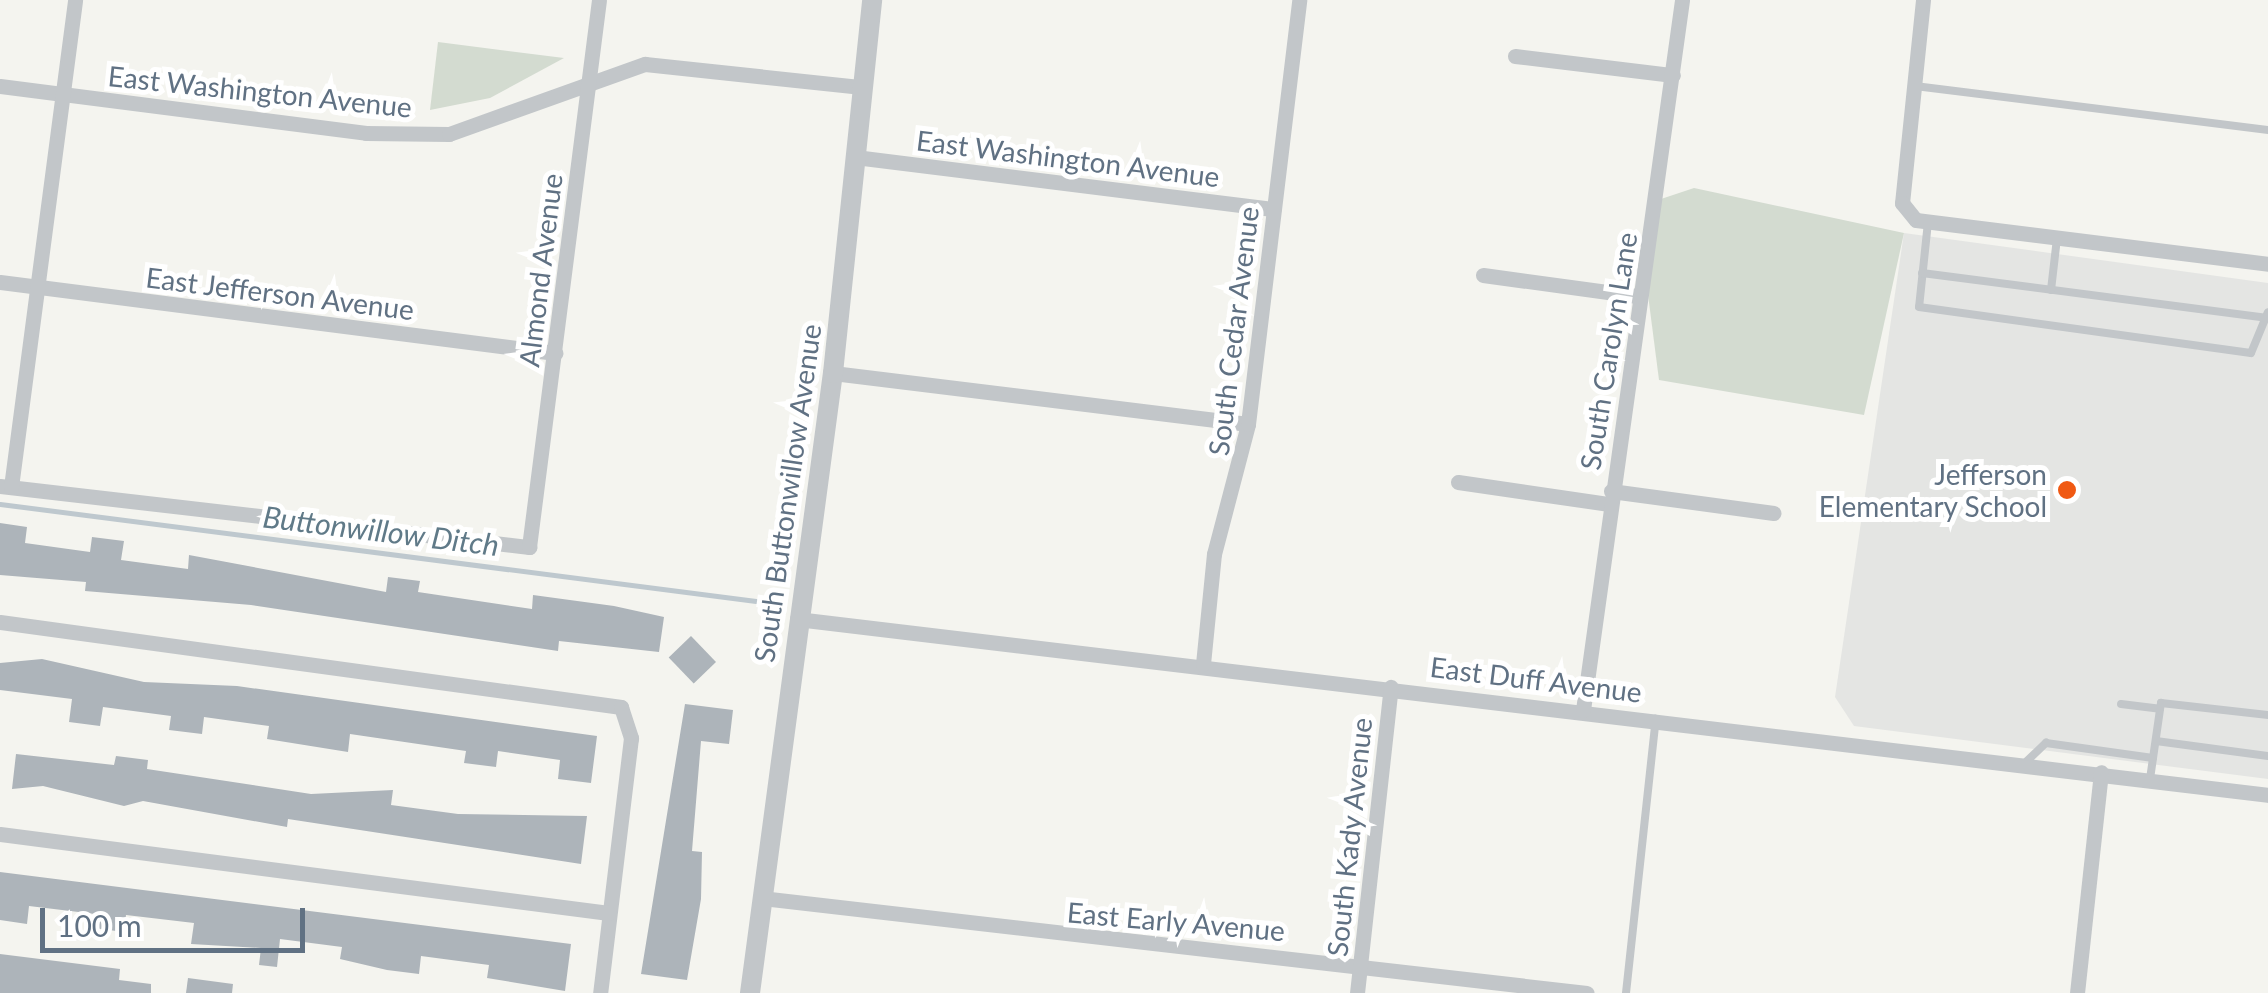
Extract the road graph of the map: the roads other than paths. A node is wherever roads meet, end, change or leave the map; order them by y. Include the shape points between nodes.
1 (74, 0) edge
2 (599, 0) edge
3 (872, 0) edge
4 (1299, 0) edge
5 (1682, 0) edge
6 (1923, 0) edge
7 (1515, 56) dead end
8 (1673, 75) junction
9 (590, 80) junction
10 (0, 86) edge
11 (862, 86) junction
12 (1914, 86) junction
13 (60, 93) junction
14 (2268, 130) edge
15 (855, 157) junction
16 (1274, 209) junction
17 (1922, 221) junction
18 (2057, 238) junction
19 (2268, 264) edge
20 (1922, 273) junction
21 (1483, 276) dead end
22 (0, 282) edge
23 (37, 286) junction
24 (2052, 290) junction
25 (1637, 296) junction
26 (2268, 316) edge
27 (554, 353) junction
28 (833, 373) junction
29 (1248, 424) junction
30 (1458, 482) dead end
31 (6, 487) edge
32 (1610, 498) junction
33 (1774, 514) dead end
34 (797, 619) junction
35 (0, 622) edge
36 (1203, 664) junction
37 (1391, 687) junction
38 (2121, 704) dead end
39 (2161, 706) junction
40 (1584, 710) junction
41 (2268, 715) edge
42 (1656, 718) junction
43 (2156, 741) junction
44 (2268, 756) edge
45 (2153, 758) junction
46 (2026, 762) junction
47 (2100, 772) junction
48 (2150, 778) junction
49 (2268, 795) edge
50 (0, 834) edge
51 (761, 898) junction
52 (608, 913) junction
53 (1360, 964) junction
54 (600, 993) edge
55 (750, 993) edge
56 (1357, 993) edge
57 (1587, 993) edge
58 (1626, 993) edge
59 (2076, 993) edge

1 - 13 street
2 - 9 street, Almond Avenue
3 - 11 street, South Buttonwillow Avenue
4 - 16 street, South Cedar Avenue
5 - 8 street, South Carolyn Lane
6 - 12 street
7 - 8 street
8 - 25 street, South Carolyn Lane
9 - 11 street, East Washington Avenue via 645,64 683,64
9 - 13 street, East Washington Avenue via 449,134 366,133
9 - 27 street, Almond Avenue
10 - 13 street, East Washington Avenue
11 - 15 street, South Buttonwillow Avenue
12 - 14 lane
12 - 17 street via 1902,203
13 - 23 street
15 - 16 street, East Washington Avenue
15 - 28 street, South Buttonwillow Avenue
16 - 29 street, South Cedar Avenue
17 - 18 street
17 - 20 lane
18 - 19 street
18 - 24 lane
20 - 24 lane
20 - 26 lane via 1919,307 2250,352
21 - 25 street
22 - 23 street, East Jefferson Avenue
23 - 27 street, East Jefferson Avenue
23 - 31 street
24 - 26 lane
25 - 32 street, South Carolyn Lane
27 - 31 street, Almond Avenue via 529,547
28 - 29 street
28 - 34 street, South Buttonwillow Avenue
29 - 36 street, South Cedar Avenue via 1214,554
30 - 32 street
32 - 33 street
32 - 40 street, South Carolyn Lane
34 - 36 street, East Duff Avenue
34 - 51 street, South Buttonwillow Avenue
35 - 52 street via 612,702 632,726
36 - 37 street, East Duff Avenue
37 - 40 street, East Duff Avenue
37 - 53 street, South Kady Avenue
38 - 39 lane
39 - 41 lane
39 - 43 lane
40 - 42 street, East Duff Avenue
42 - 46 street, East Duff Avenue
42 - 58 lane
43 - 44 lane
43 - 45 lane
45 - 46 lane via 2046,743
45 - 48 lane
46 - 47 street, East Duff Avenue
47 - 48 street, East Duff Avenue
47 - 59 street
48 - 49 street, East Duff Avenue
50 - 52 street
51 - 53 street, East Early Avenue
51 - 55 street, South Buttonwillow Avenue
52 - 54 street
53 - 56 street, South Kady Avenue
53 - 57 street, East Early Avenue

